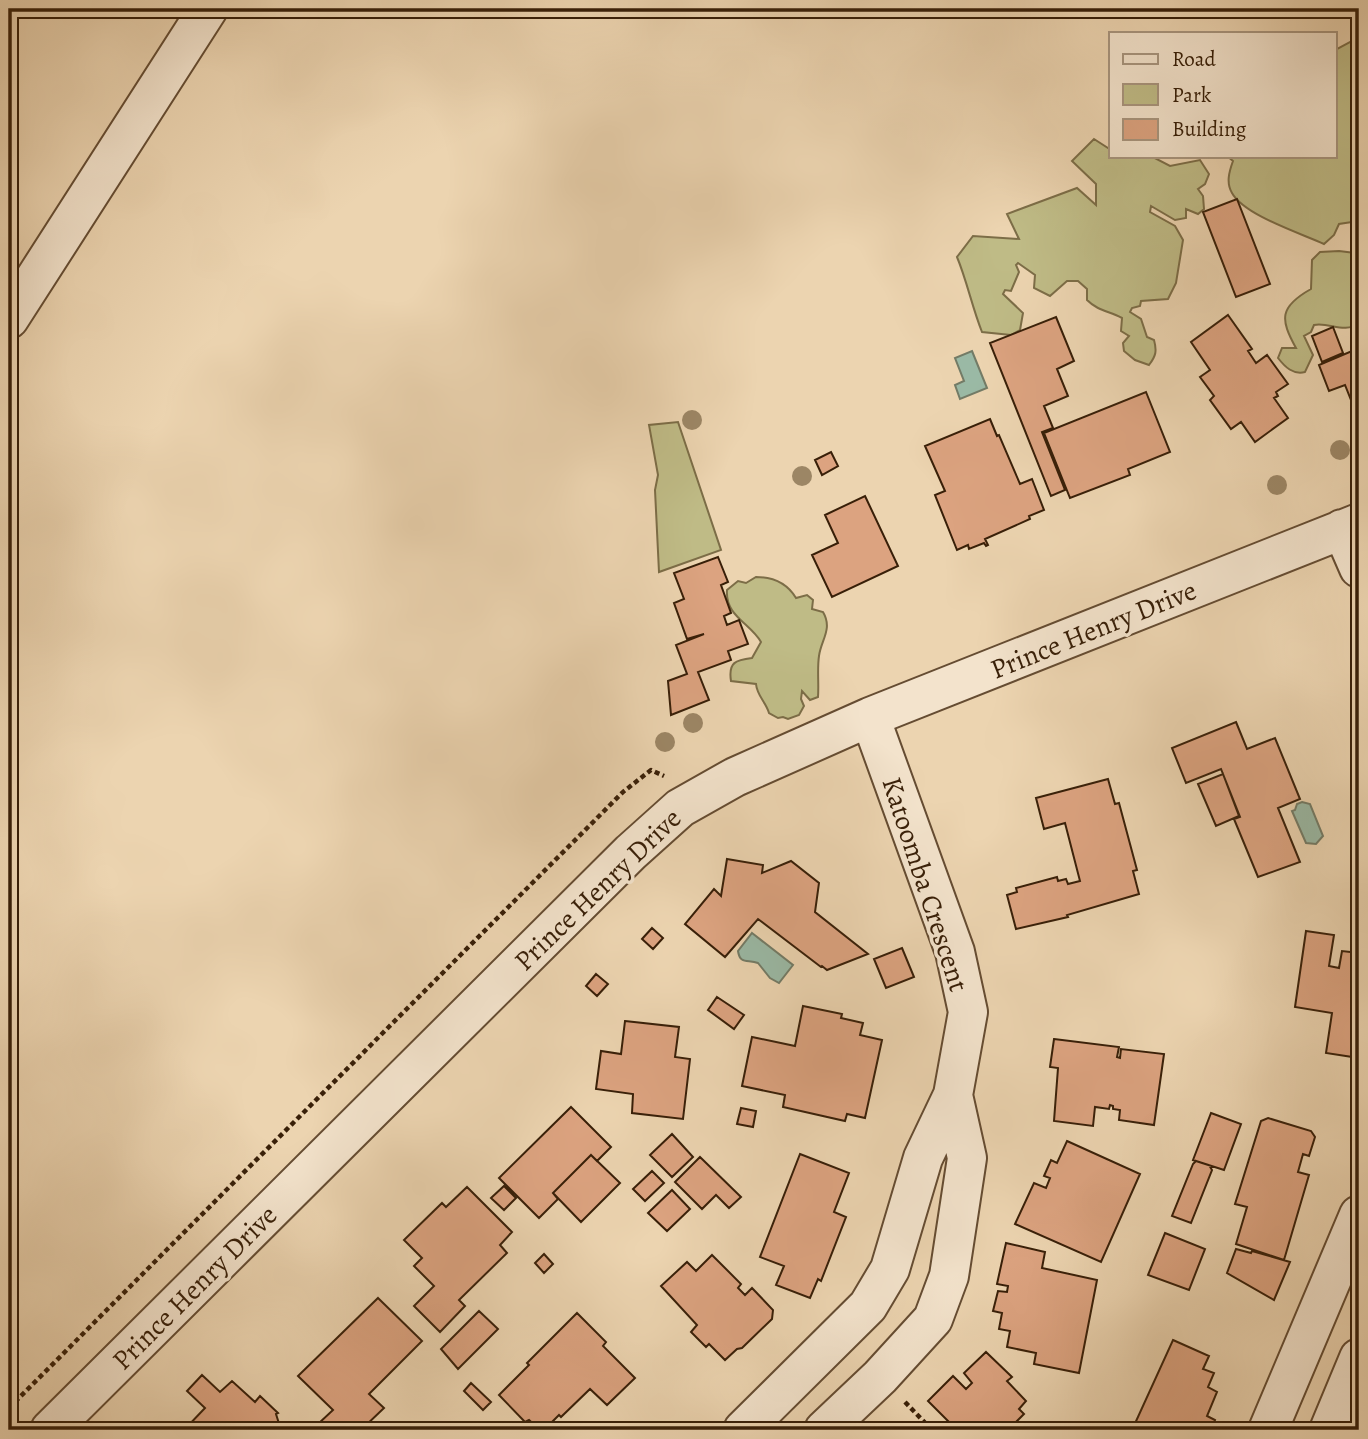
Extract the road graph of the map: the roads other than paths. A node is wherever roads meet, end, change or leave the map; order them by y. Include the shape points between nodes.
1 (208, 9) edge
2 (9, 319) edge
3 (1351, 526) edge
4 (1359, 568) edge
5 (870, 717) junction
6 (953, 1094) junction
7 (1359, 1216) edge
8 (1359, 1358) edge
9 (50, 1430) edge
10 (743, 1430) edge
11 (824, 1430) edge
12 (1268, 1430) edge
13 (1329, 1430) edge

1 - 2 street
3 - 4 street
3 - 5 street, Prince Henry Drive
5 - 6 street, Katoomba Crescent via 955,952 968,1012
5 - 9 street, Prince Henry Drive via 735,777 680,808
6 - 10 street, Katoomba Crescent via 923,1158 890,1269 868,1306
6 - 11 street, Katoomba Crescent via 967,1158 949,1276 933,1319
7 - 12 street
8 - 13 street

